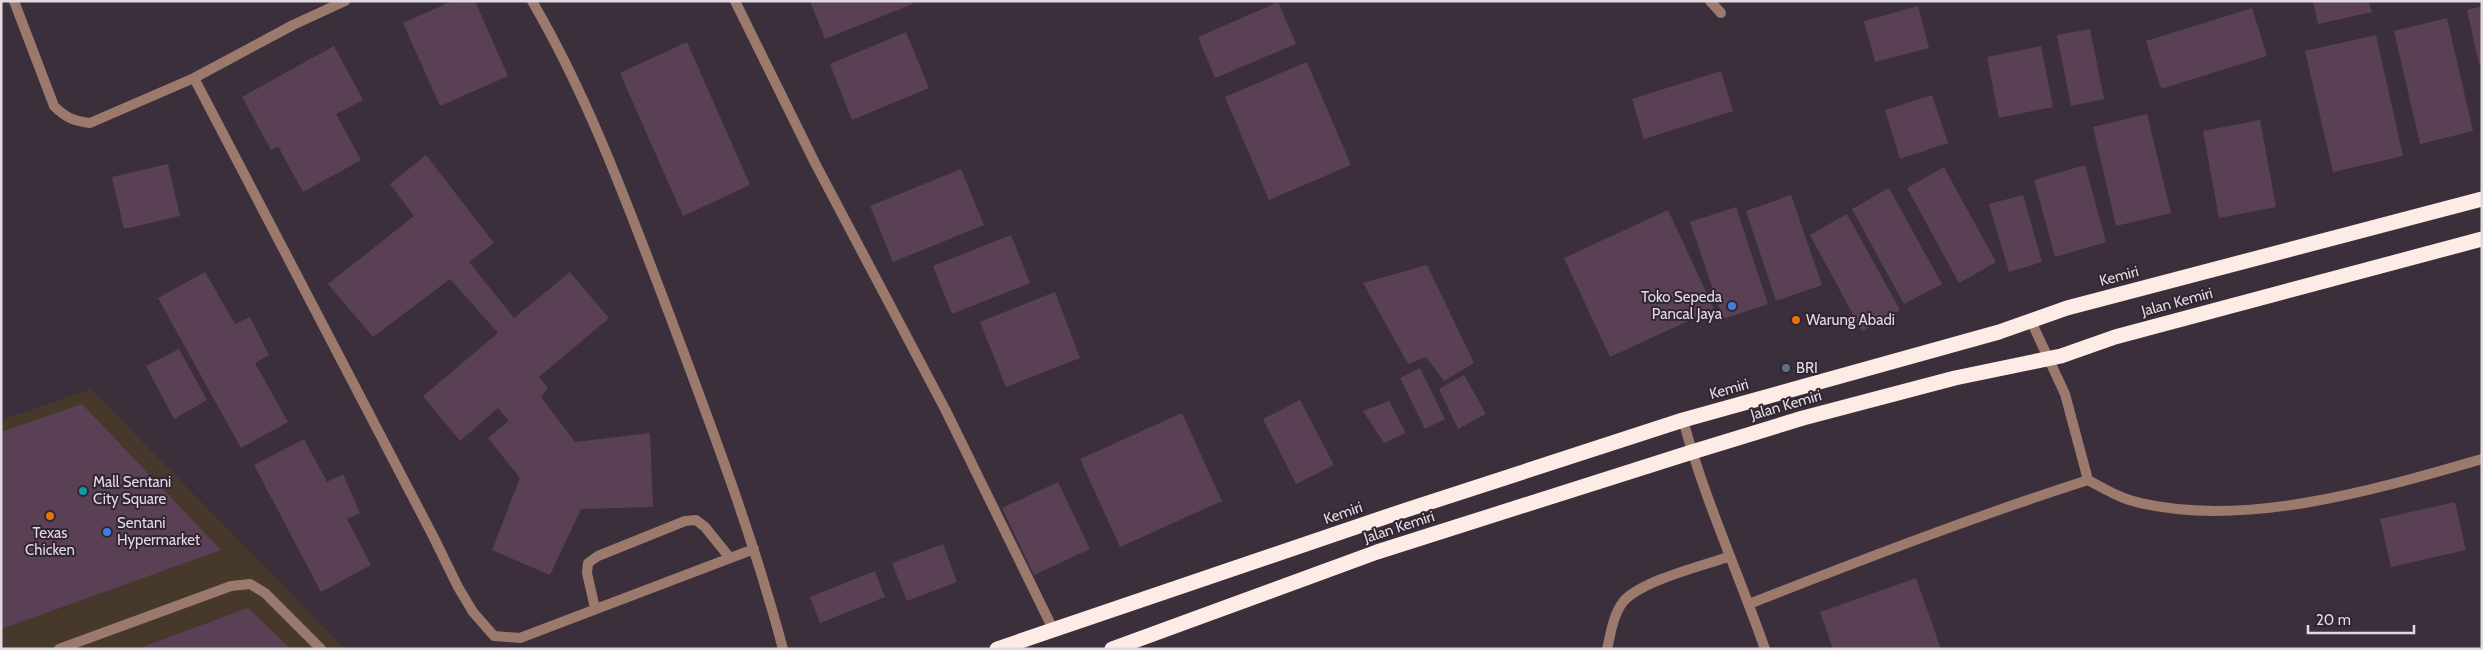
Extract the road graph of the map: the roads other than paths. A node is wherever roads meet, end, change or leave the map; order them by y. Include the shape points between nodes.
1 (14, 1) edge
2 (345, 1) edge
3 (532, 1) edge
4 (734, 1) edge
5 (1710, 1) edge
6 (1721, 13) dead end
7 (194, 78) junction
8 (2482, 199) edge
9 (2482, 239) edge
10 (2031, 321) junction
11 (2048, 359) junction
12 (1683, 420) junction
13 (1692, 452) junction
14 (2482, 459) edge
15 (2088, 480) junction
16 (754, 548) junction
17 (1728, 557) junction
18 (730, 558) junction
19 (1749, 604) junction
20 (596, 608) junction
21 (1054, 629) junction
22 (59, 649) edge
23 (321, 649) edge
24 (784, 649) edge
25 (997, 649) edge
26 (1112, 649) edge
27 (1607, 649) edge
28 (1765, 649) edge

1 - 7 street via 54,106 75,122 90,123
2 - 7 street via 293,24
3 - 16 street via 576,87 637,229
4 - 21 street via 946,411
5 - 6 street
7 - 20 street via 473,612 494,636 520,638
8 - 10 highway, Kemiri via 2067,308
9 - 11 highway, Jalan Kemiri via 2124,334
10 - 11 street
10 - 12 highway, Kemiri
11 - 13 highway, Jalan Kemiri via 1955,378 1803,418
11 - 15 street via 2064,394
12 - 13 street
12 - 21 highway, Kemiri
13 - 17 street
13 - 26 highway, Jalan Kemiri via 1377,552
14 - 15 street via 2321,500 2213,512 2139,503
15 - 19 street via 1982,514
16 - 18 street
16 - 24 street
17 - 19 street
17 - 27 street via 1644,586 1624,601 1614,618
18 - 20 street
18 - 20 street via 705,527 696,520 685,522 598,556 588,563 587,573
19 - 28 street
21 - 25 highway, Kemiri
22 - 23 street via 231,586 250,584 265,593

